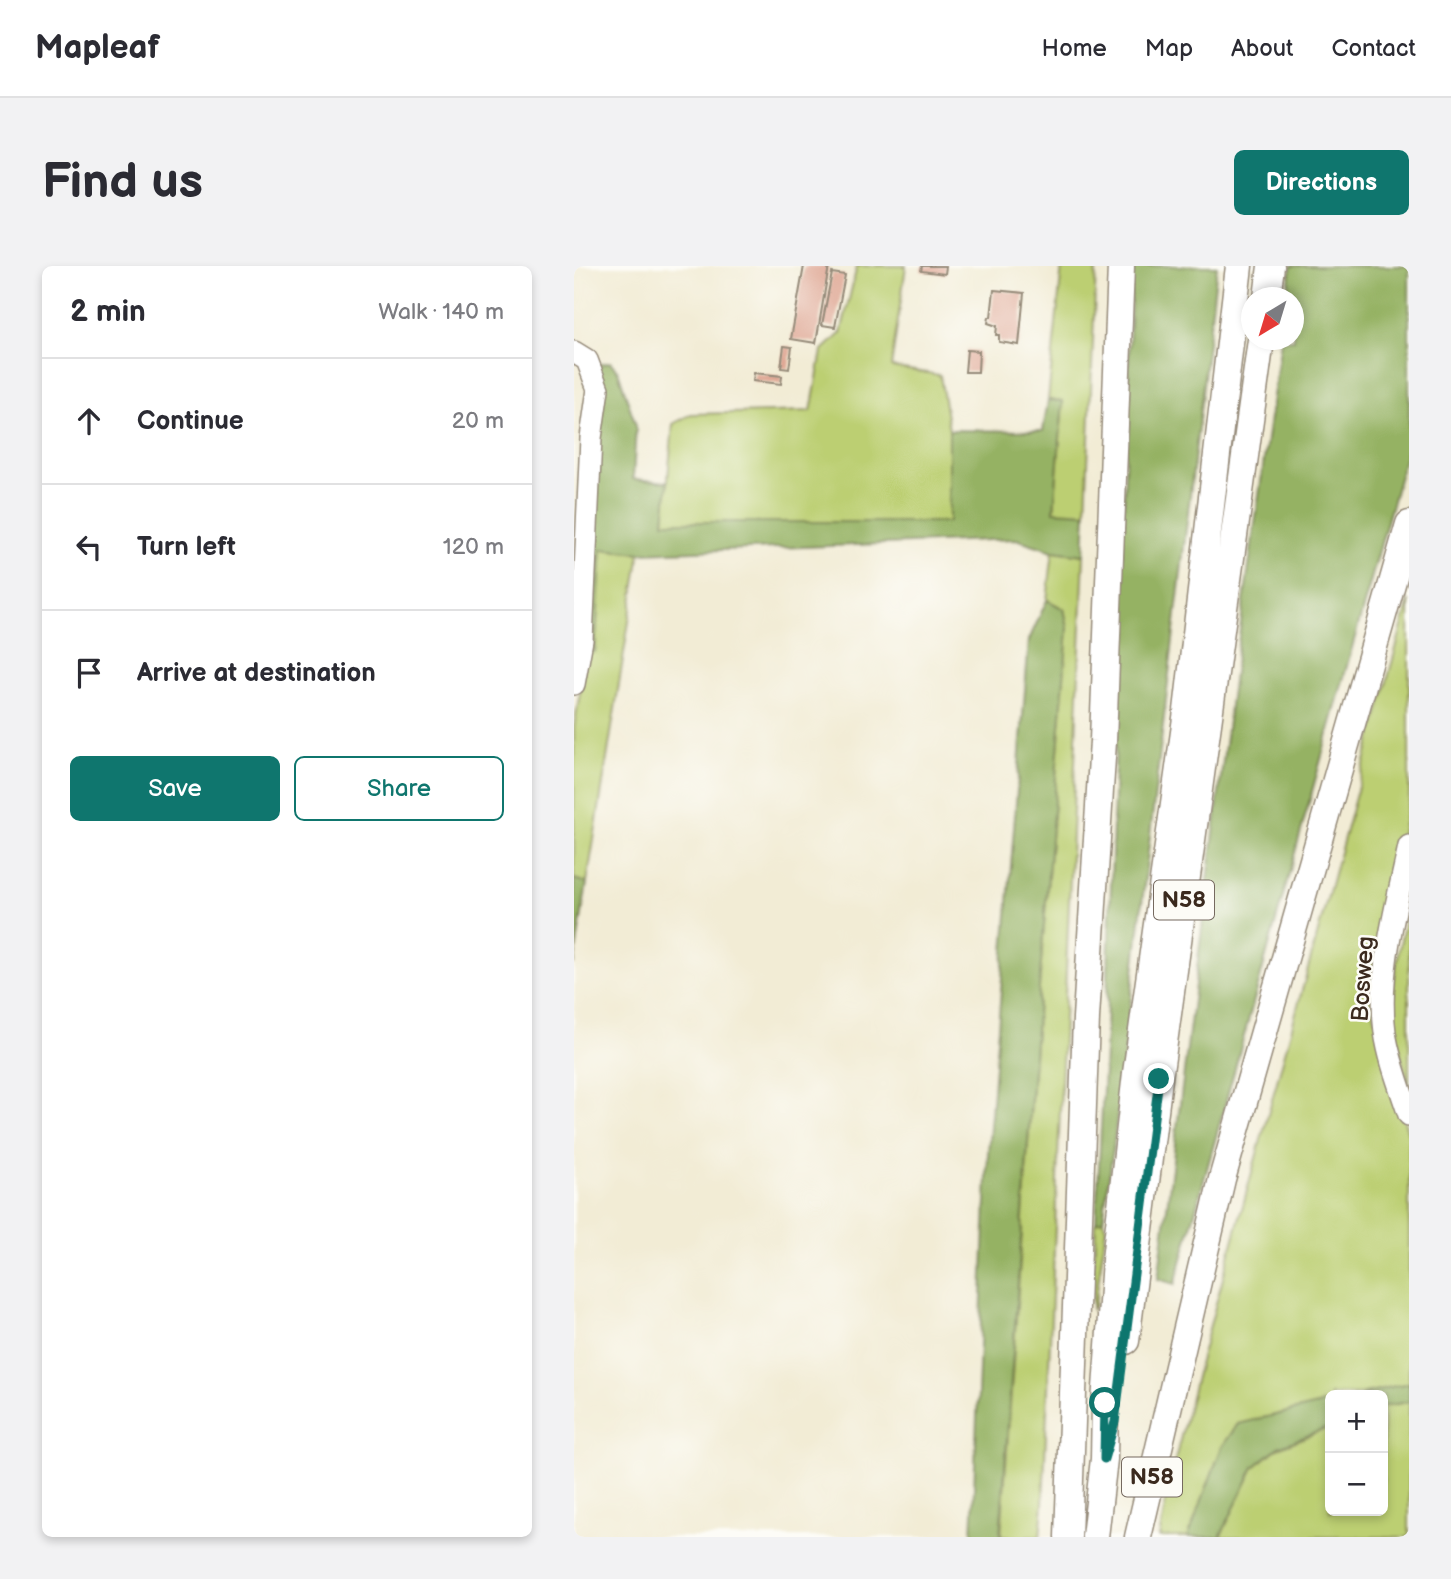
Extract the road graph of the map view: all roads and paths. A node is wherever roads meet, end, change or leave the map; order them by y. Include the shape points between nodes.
1 (1121, 266) edge
2 (1239, 266) edge
3 (1271, 266) edge
4 (1268, 287) edge
5 (1260, 350) edge
6 (574, 352) edge
7 (1409, 524) edge
8 (574, 684) edge
9 (1409, 846) edge
10 (1409, 1115) edge
11 (1104, 1459) junction
12 (1068, 1537) edge
13 (1095, 1537) edge
14 (1138, 1537) edge

1 - 12 main road via 1086,1018
2 - 11 main road, N58 via 1115,1259
3 - 4 main road
5 - 11 main road, N58 via 1115,1422
6 - 8 street via 587,360 598,389 591,438 582,640
7 - 14 main road, N58 via 1222,1180
9 - 10 street, Bosweg via 1383,998 1385,1032
11 - 13 main road, N58

